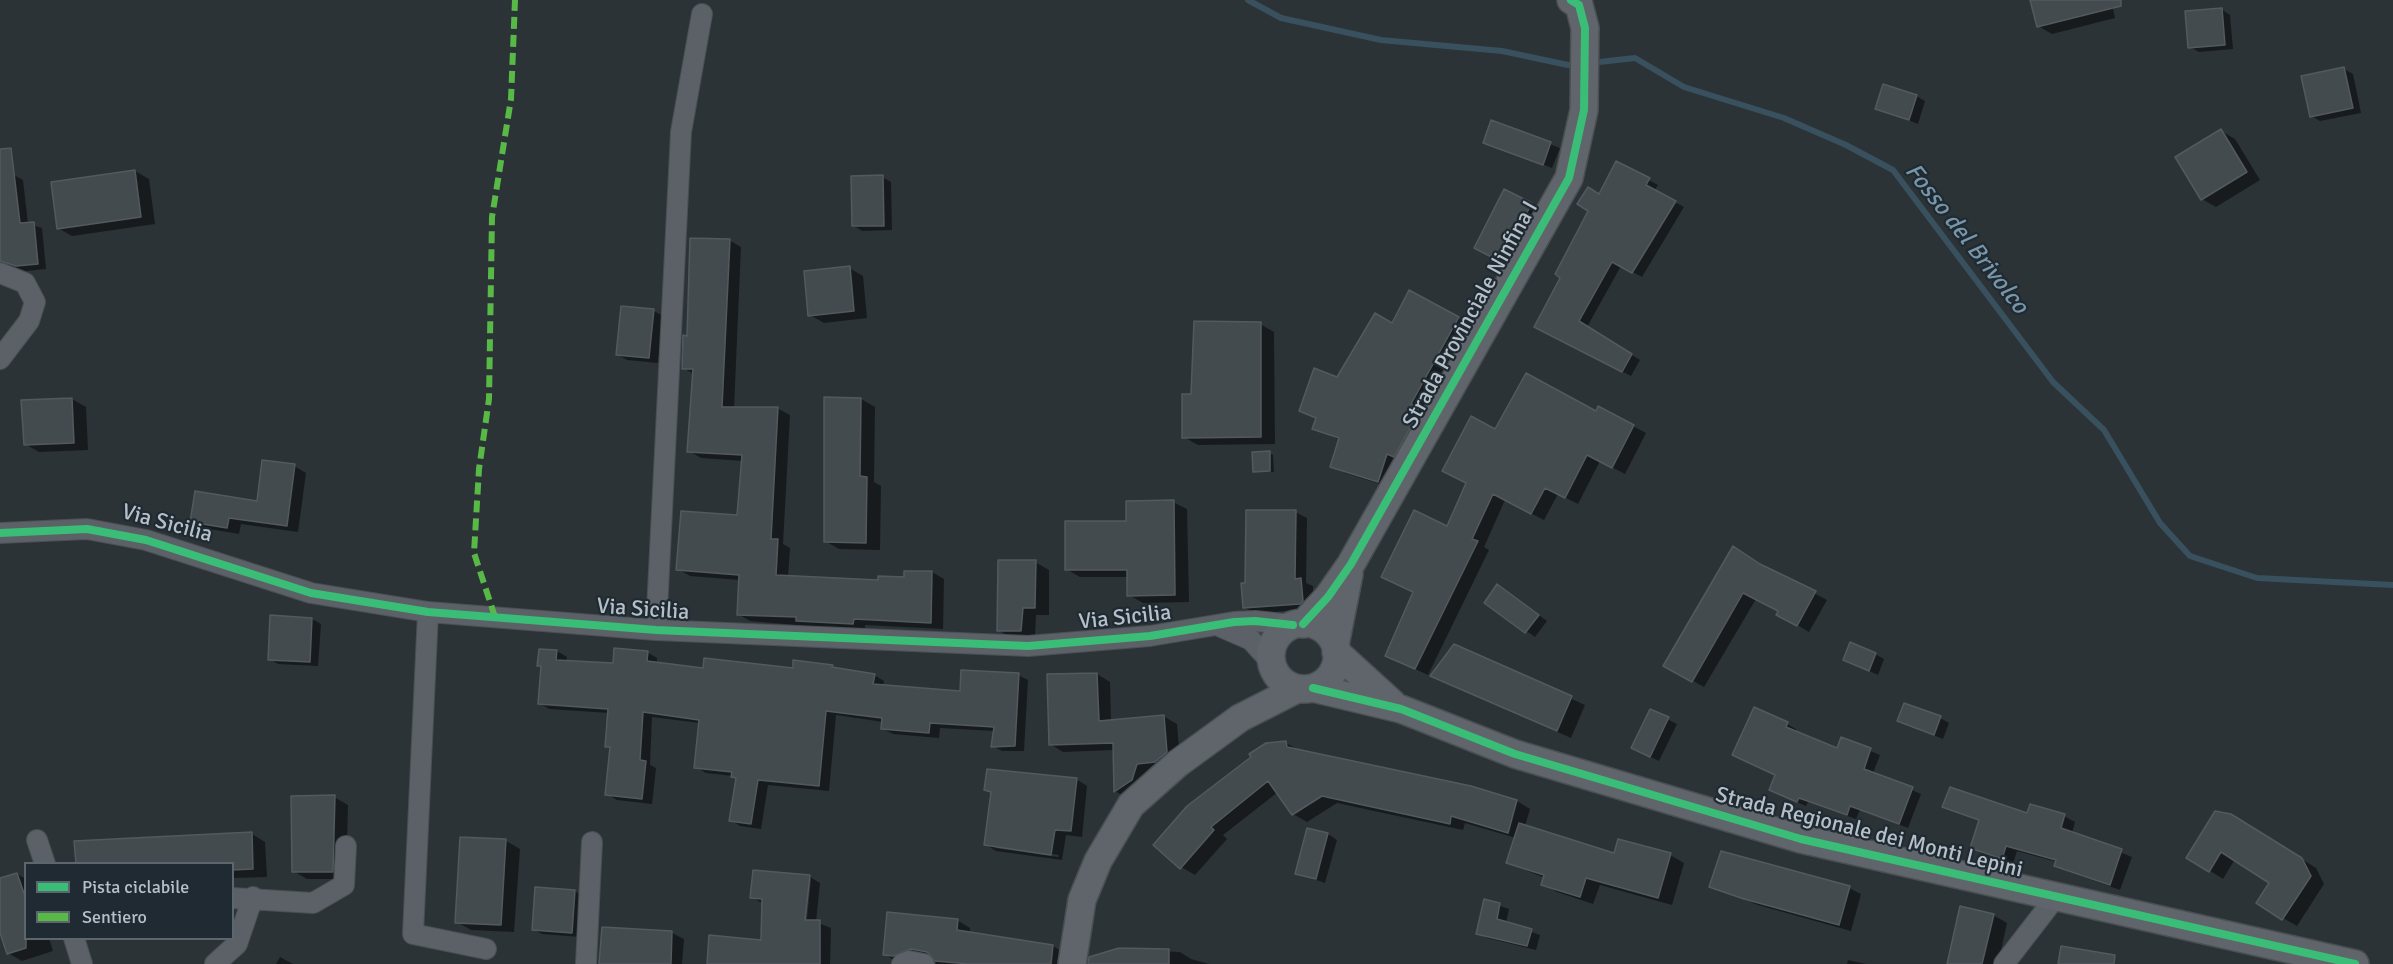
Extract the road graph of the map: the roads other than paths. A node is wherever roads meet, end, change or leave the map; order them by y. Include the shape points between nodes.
1 (1571, 0) edge
2 (702, 14) dead end
3 (0, 273) edge
4 (0, 359) edge
5 (0, 533) edge
6 (1351, 564) junction
7 (428, 612) junction
8 (1298, 624) junction
9 (1213, 625) junction
10 (656, 630) junction
11 (1336, 648) junction
12 (1272, 665) junction
13 (1305, 688) junction
14 (1401, 709) junction
15 (1240, 718) junction
16 (37, 840) dead end
17 (592, 842) dead end
18 (346, 846) dead end
19 (44, 862) edge
20 (253, 897) junction
21 (234, 898) edge
22 (2055, 898) junction
23 (74, 940) edge
24 (486, 949) dead end
25 (2291, 958) edge
26 (82, 964) edge
27 (215, 964) edge
28 (586, 964) edge
29 (902, 964) edge
30 (924, 964) edge
31 (1072, 964) edge
32 (2004, 964) edge
33 (2355, 964) edge

1 - 6 street, Strada Provinciale Ninfina I via 1579,5 1585,28 1584,110 1569,178
2 - 10 street via 681,132
3 - 4 street via 25,283 35,302 29,321
5 - 7 street, Via Sicilia via 87,529 146,540 311,593
6 - 8 street, Strada Provinciale Ninfina I via 1328,597
6 - 11 street, Strada Provinciale Ninfina I
7 - 10 street, Via Sicilia
7 - 24 street via 413,933
8 - 9 street, Via Sicilia via 1254,621
8 - 11 street via 1320,628
8 - 12 street via 1285,629 1273,644
9 - 10 street, Via Sicilia via 1150,636 1028,646
9 - 12 street, Via Sicilia via 1243,634
11 - 13 street via 1334,670 1329,678
11 - 14 street, Strada Regionale dei Monti Lepini via 1366,682
12 - 13 street via 1282,682
12 - 15 street
13 - 14 street, Strada Regionale dei Monti Lepini
13 - 15 street
14 - 22 street, Strada Regionale dei Monti Lepini via 1515,753 1801,839
15 - 31 street via 1177,764 1131,805 1098,861 1082,900
16 - 19 street
17 - 28 street
18 - 20 street via 344,885 313,903
20 - 21 street
20 - 27 street via 237,944
22 - 25 street, Strada Regionale dei Monti Lepini
22 - 32 street
23 - 26 street
25 - 33 street, Strada Regionale dei Monti Lepini
29 - 30 street

